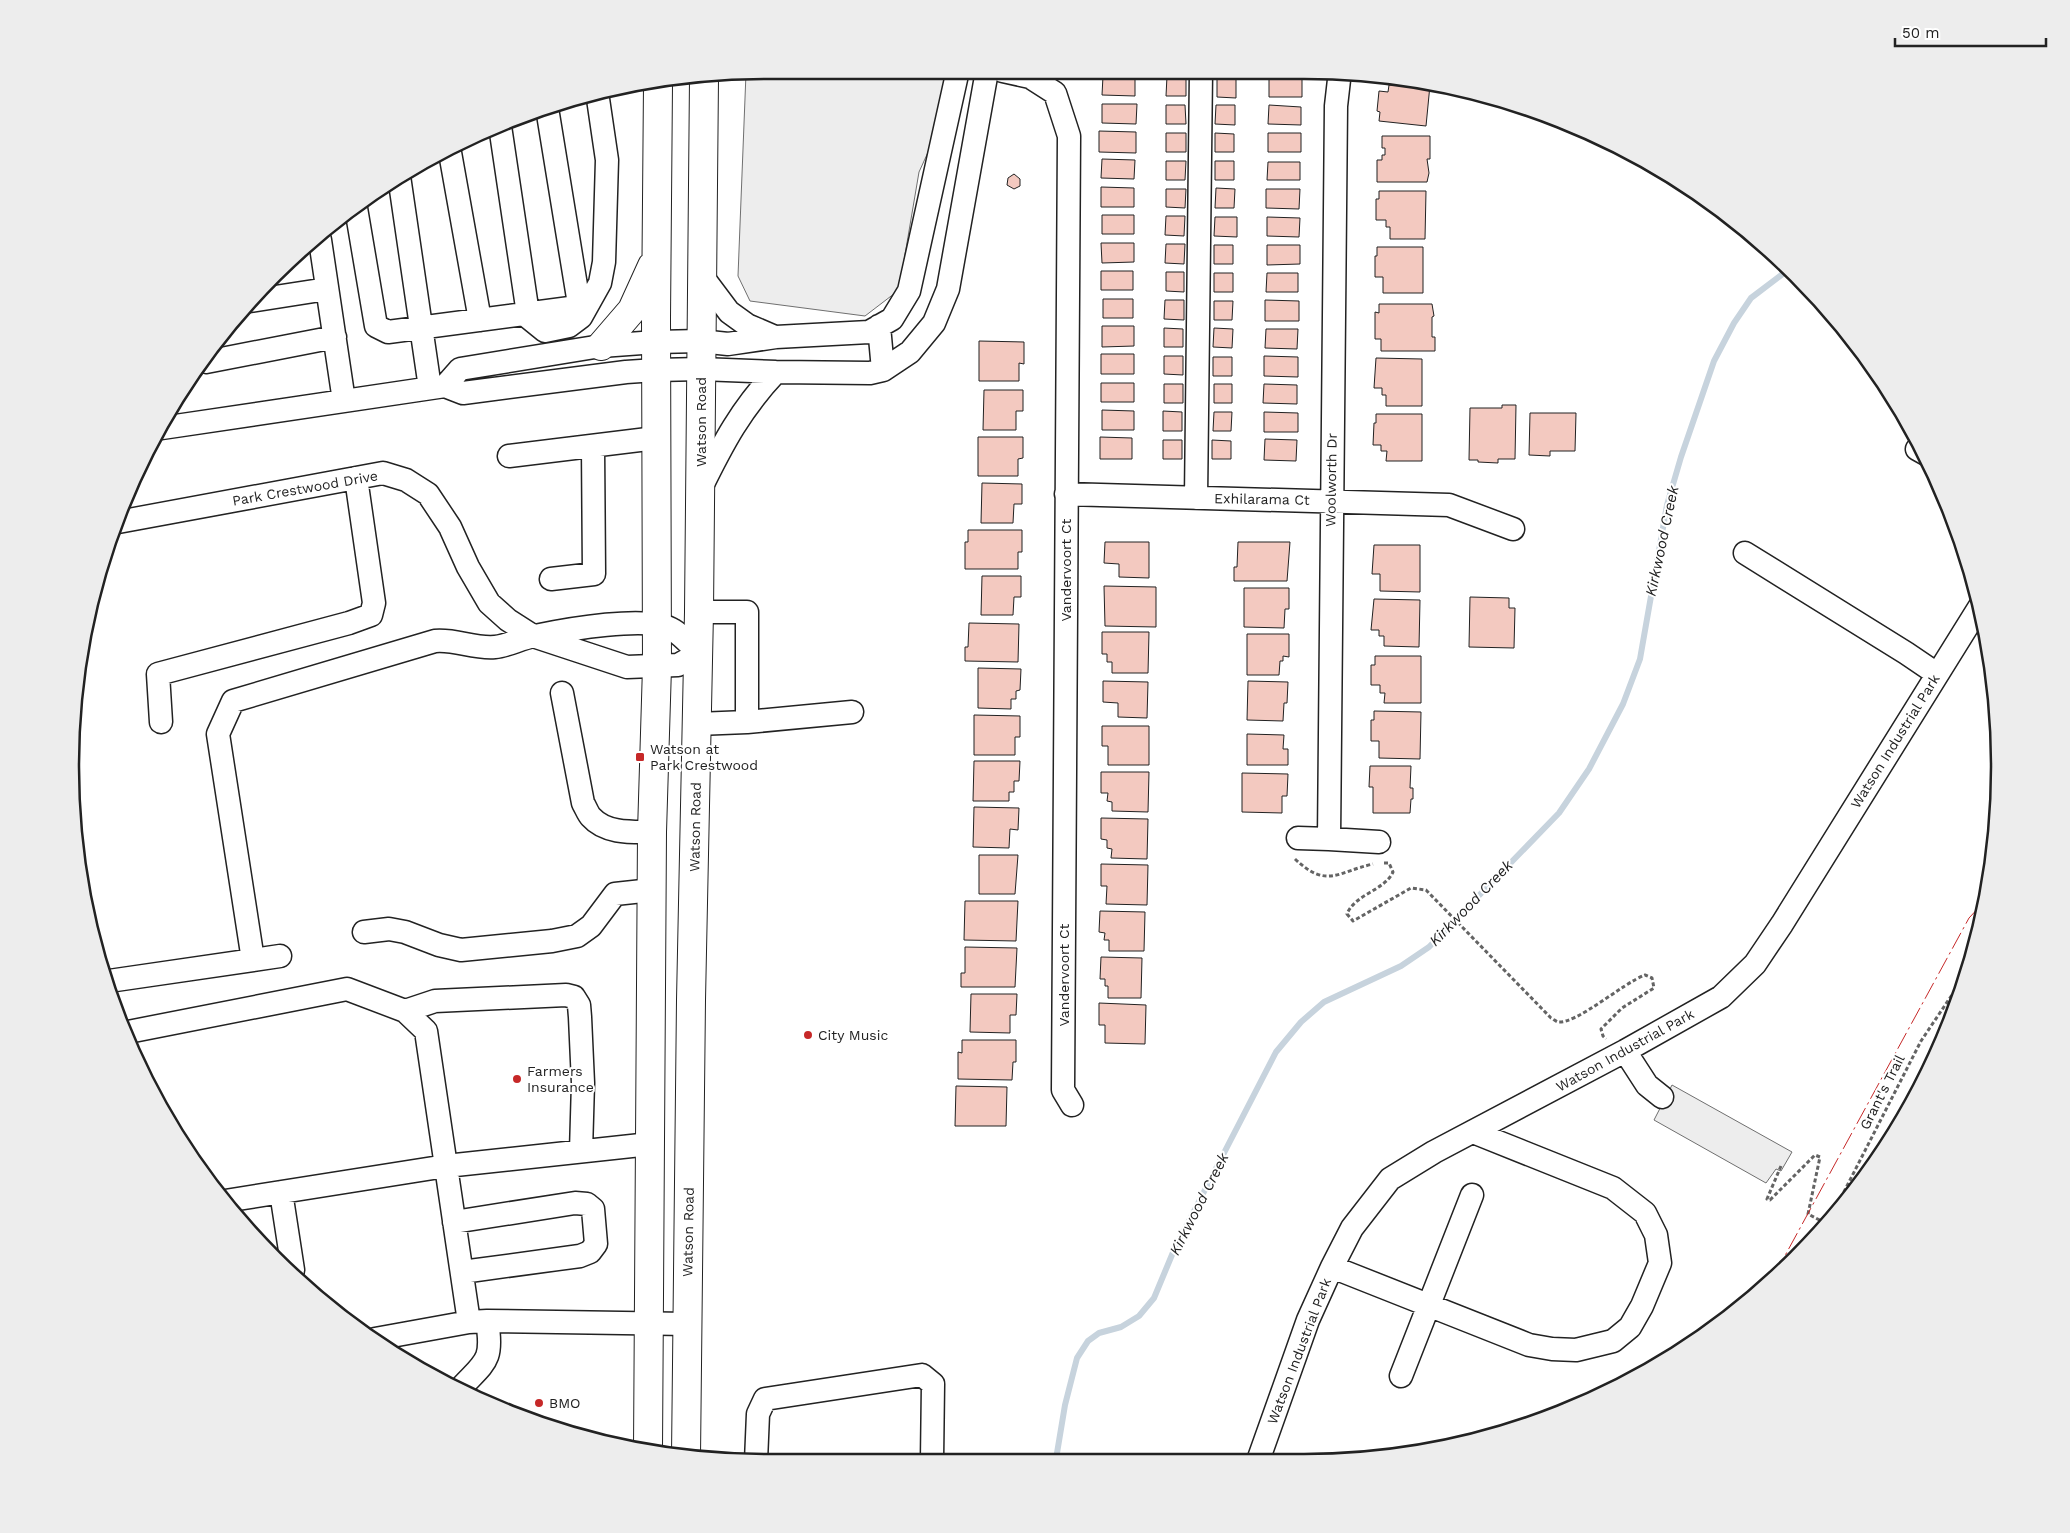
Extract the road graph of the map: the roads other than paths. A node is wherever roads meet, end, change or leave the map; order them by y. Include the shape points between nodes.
1 (956, 79) edge
2 (985, 79) edge
3 (1033, 79) edge
4 (1201, 79) edge
5 (1339, 80) edge
6 (704, 82) edge
7 (658, 88) edge
8 (598, 100) edge
9 (548, 114) edge
10 (501, 132) edge
11 (451, 156) edge
12 (401, 184) edge
13 (357, 214) edge
14 (320, 243) edge
15 (656, 256) junction
16 (702, 276) junction
17 (328, 290) junction
18 (262, 299) edge
19 (584, 301) junction
20 (526, 314) junction
21 (480, 320) junction
22 (880, 326) junction
23 (423, 329) junction
24 (335, 337) junction
25 (776, 337) junction
26 (700, 341) junction
27 (656, 342) junction
28 (601, 346) junction
29 (212, 361) edge
30 (701, 369) junction
31 (656, 370) junction
32 (883, 370) junction
33 (776, 372) junction
34 (438, 387) junction
35 (344, 400) junction
36 (169, 427) edge
37 (656, 438) junction
38 (593, 447) junction
39 (509, 456) dead end
40 (356, 478) junction
41 (700, 488) junction
42 (1066, 494) junction
43 (1196, 498) junction
44 (1331, 501) junction
45 (124, 521) edge
46 (1513, 529) dead end
47 (1745, 553) dead end
48 (552, 579) dead end
49 (700, 612) junction
50 (1974, 615) edge
51 (657, 624) junction
52 (533, 636) junction
53 (699, 653) junction
54 (657, 667) junction
55 (1937, 674) junction
56 (562, 693) dead end
57 (852, 712) dead end
58 (161, 722) dead end
59 (747, 722) junction
60 (697, 724) junction
61 (652, 832) junction
62 (1298, 838) road end
63 (1329, 839) junction
64 (1379, 842) dead end
65 (652, 890) junction
66 (364, 932) dead end
67 (280, 956) dead end
68 (253, 960) junction
69 (113, 980) edge
70 (405, 1011) junction
71 (132, 1031) edge
72 (1625, 1051) junction
73 (1662, 1097) dead end
74 (1072, 1105) dead end
75 (1473, 1132) junction
76 (650, 1144) junction
77 (581, 1151) junction
78 (446, 1166) junction
79 (281, 1192) junction
80 (1472, 1194) dead end
81 (233, 1200) edge
82 (454, 1222) junction
83 (292, 1264) edge
84 (1332, 1268) junction
85 (462, 1272) junction
86 (1435, 1307) junction
87 (478, 1322) junction
88 (649, 1323) junction
89 (688, 1324) junction
90 (385, 1338) edge
91 (1401, 1376) dead end
92 (464, 1384) edge
93 (648, 1443) edge
94 (686, 1449) edge
95 (756, 1454) edge
96 (932, 1454) edge
97 (1260, 1454) edge

1 - 22 street via 909,291 892,319
2 - 32 street via 948,289 934,323 910,352
3 - 42 street, Vandervoort Ct via 1055,94 1068,136
4 - 43 street
5 - 44 street, Woolworth Dr via 1336,106
6 - 16 main road, Watson Road
7 - 15 main road
8 - 19 street via 607,160 604,244 600,283
9 - 19 street
10 - 20 street
11 - 21 street
12 - 23 street
13 - 23 street via 376,326 388,332
14 - 17 street
15 - 27 main road
15 - 28 main road via 632,310
16 - 25 street via 729,312 747,325
16 - 26 main road, Watson Road
17 - 18 street
17 - 24 street
19 - 20 street via 581,317 569,326 545,331
20 - 21 street
21 - 23 street
22 - 25 street via 869,332
22 - 32 street
23 - 34 street
24 - 29 street
24 - 35 street
25 - 26 street via 728,344
26 - 27 street
26 - 30 main road, Watson Road
27 - 28 street
27 - 31 main road
28 - 34 street via 460,370
30 - 31 street
30 - 33 street
30 - 41 main road, Watson Road
31 - 34 street via 463,393
31 - 37 main road
32 - 33 street via 870,373
33 - 41 street via 760,388 725,438
34 - 35 street
35 - 36 street
37 - 38 street
37 - 51 main road
38 - 39 street
38 - 48 street via 594,574
40 - 45 street, Park Crestwood Drive
40 - 52 street, Park Crestwood Drive via 383,473 406,480 428,494 450,526 489,603
40 - 58 street via 374,603 371,615 158,674
41 - 49 main road, Watson Road
42 - 43 street, Exhilarama Ct
42 - 74 street, Vandervoort Ct via 1063,1090
43 - 44 street, Exhilarama Ct
44 - 46 street, Exhilarama Ct via 1449,505
44 - 63 street, Woolworth Dr
47 - 55 street
49 - 53 main road, Watson Road
49 - 59 street via 746,612
50 - 55 street, Watson Industrial Park
51 - 52 street via 626,623
51 - 53 street via 673,629
51 - 54 main road
52 - 54 street, Park Crestwood Drive via 627,666
52 - 68 street via 498,647 480,648 448,639 435,641 233,702 218,734
53 - 54 street, Park Crestwood Drive via 678,665
53 - 60 main road, Watson Road
54 - 61 main road
55 - 72 street, Watson Industrial Park via 1755,964 1721,997
56 - 61 street via 583,803 591,817 619,832
57 - 59 street
59 - 60 street
60 - 89 main road, Watson Road
61 - 65 main road
62 - 63 street
63 - 64 street
65 - 66 street via 615,894 590,926 577,936 552,941 461,950 389,929
65 - 76 main road
67 - 68 street
68 - 69 street
70 - 71 street via 347,989
70 - 77 street via 435,1001 574,997 580,1017
70 - 78 street via 426,1031
72 - 73 street via 1647,1085
72 - 75 street, Watson Industrial Park
75 - 84 street, Watson Industrial Park via 1390,1178 1352,1228
75 - 86 street via 1613,1188 1645,1213 1656,1235 1660,1263 1630,1327 1613,1342 1576,1350 1529,1345
76 - 77 street
76 - 88 main road
77 - 78 street
78 - 79 street
78 - 82 street
79 - 81 street
79 - 83 street
80 - 86 street
82 - 85 street
82 - 85 street via 575,1203 594,1208 596,1244 590,1252
84 - 86 street
84 - 97 street, Watson Industrial Park via 1308,1320
85 - 87 street
86 - 91 street
87 - 88 street
87 - 90 street
87 - 92 street via 491,1343 490,1352
88 - 89 street
88 - 93 main road
89 - 94 main road, Watson Road
95 - 96 street via 758,1414 765,1399 922,1375 933,1384

